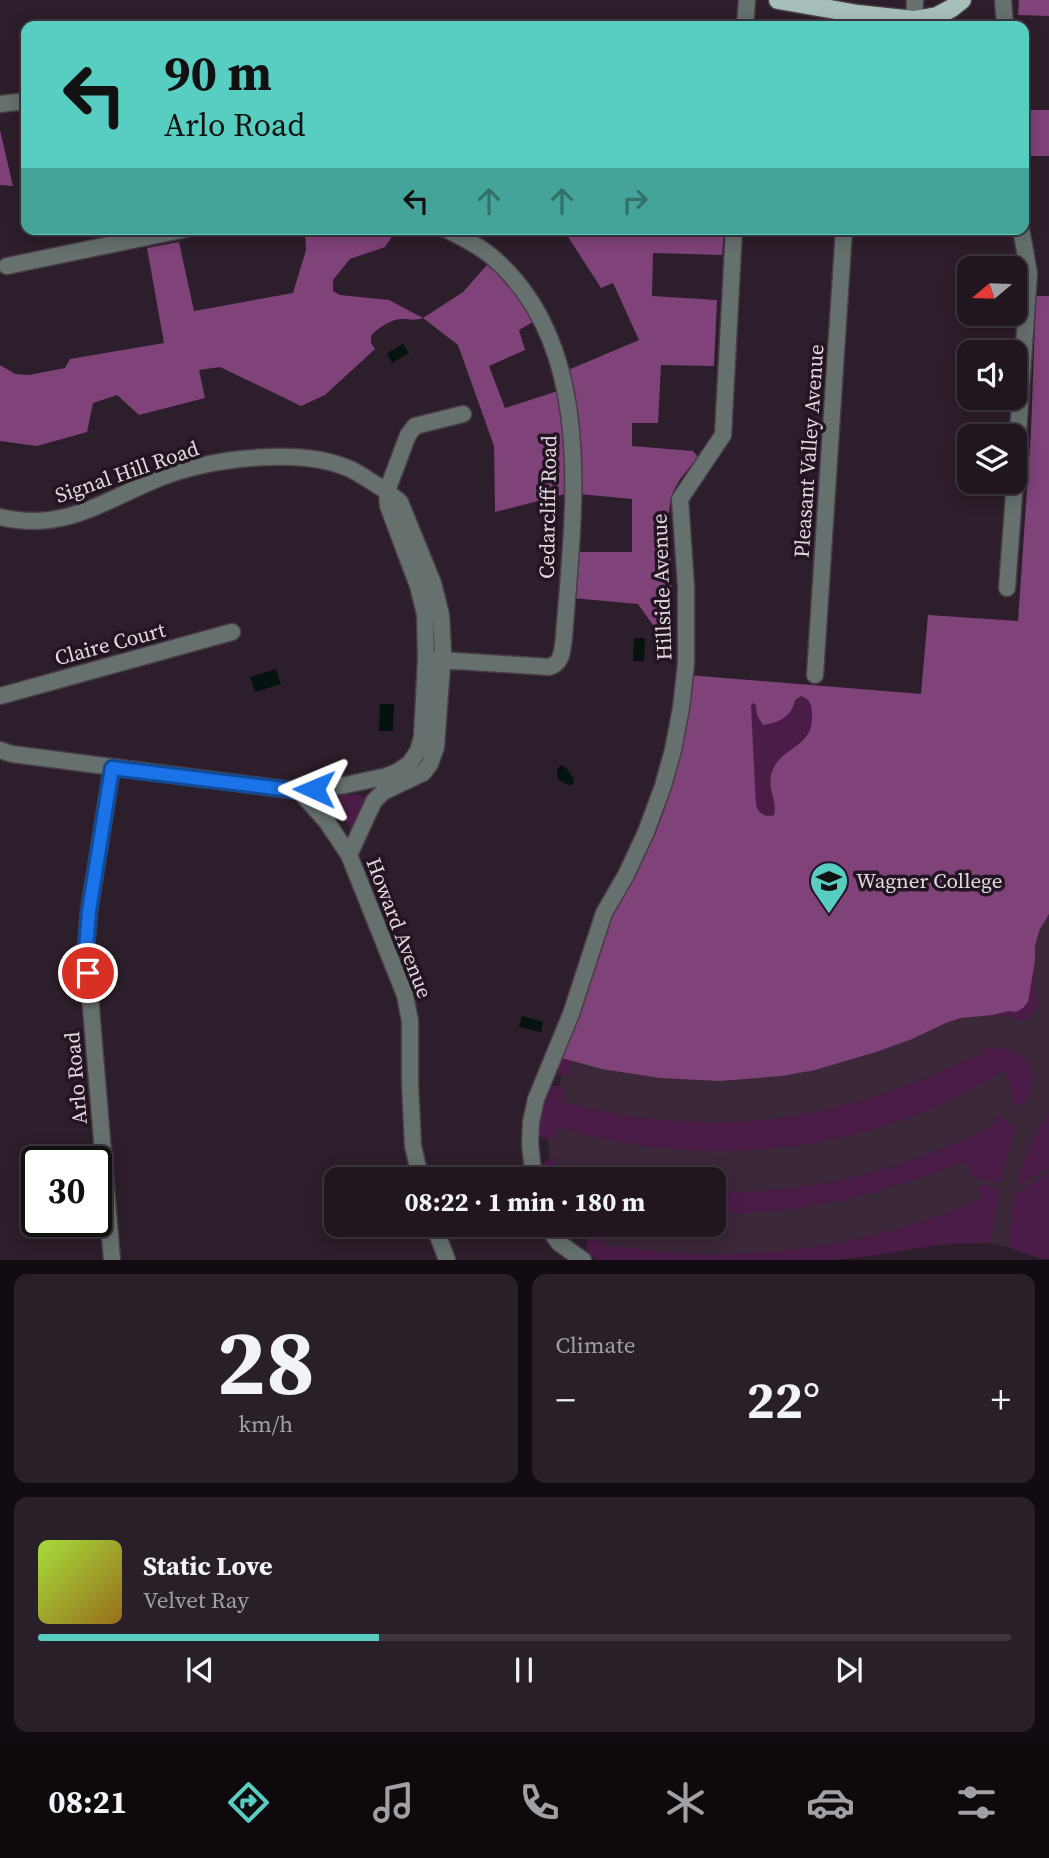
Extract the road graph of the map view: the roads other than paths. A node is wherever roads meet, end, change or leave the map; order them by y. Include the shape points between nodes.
1 (747, 0) edge
2 (778, 0) edge
3 (915, 0) edge
4 (962, 0) edge
5 (1003, 0) edge
6 (858, 20) edge
7 (914, 20) junction
8 (745, 21) edge
9 (1004, 21) edge
10 (21, 102) edge
11 (0, 104) edge
12 (148, 235) edge
13 (458, 235) edge
14 (734, 235) edge
15 (844, 235) edge
16 (1022, 235) edge
17 (7, 266) dead end
18 (463, 414) dead end
19 (1019, 424) edge
20 (387, 491) junction
21 (1014, 494) edge
22 (0, 517) edge
23 (1007, 588) dead end
24 (232, 632) dead end
25 (435, 660) junction
26 (815, 675) dead end
27 (0, 696) edge
28 (0, 750) edge
29 (112, 768) junction
30 (389, 782) junction
31 (299, 791) junction
32 (349, 855) junction
33 (418, 1167) edge
34 (533, 1167) edge
35 (434, 1237) edge
36 (439, 1237) edge
37 (555, 1237) edge
38 (112, 1259) edge
39 (435, 1259) edge
40 (447, 1259) edge
41 (583, 1259) edge

1 - 8 street
2 - 6 main road
3 - 7 street
4 - 7 main road via 937,16
5 - 9 street
6 - 7 main road
10 - 11 street
12 - 17 street
13 - 25 street, Cedarcliff Road via 492,256 538,311 553,346 570,413 574,482 560,661 549,667
14 - 34 street, Hillside Avenue via 723,435 680,499 687,641 673,750 646,832 604,913 571,1014 536,1100 531,1122
15 - 26 street, Pleasant Valley Avenue
16 - 19 street via 1029,273
18 - 20 street via 415,426
20 - 22 street, Signal Hill Road via 351,469 283,457 194,467 60,519
20 - 25 street via 387,506 443,629
21 - 23 street
24 - 27 street, Claire Court
25 - 30 street via 418,751
28 - 29 street
29 - 31 street
29 - 38 street, Arlo Road via 86,948
30 - 31 street
30 - 32 street via 374,802
31 - 32 street, Howard Avenue
32 - 33 street, Howard Avenue via 405,995
35 - 39 street
36 - 40 street
37 - 41 street

